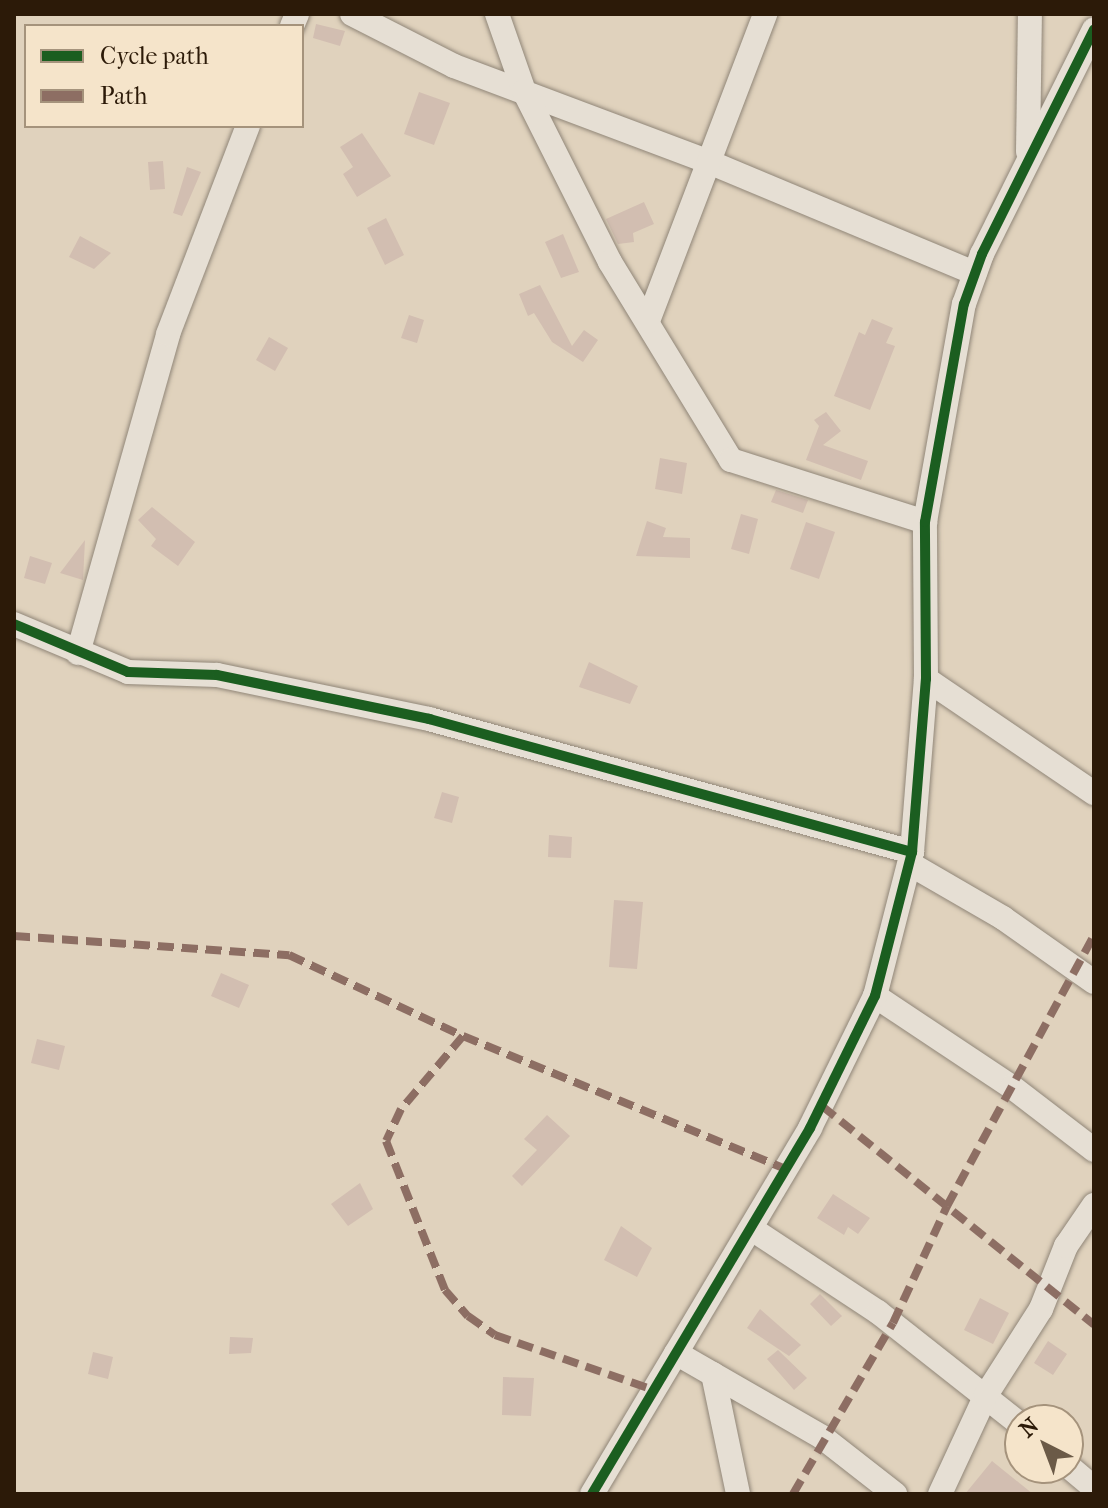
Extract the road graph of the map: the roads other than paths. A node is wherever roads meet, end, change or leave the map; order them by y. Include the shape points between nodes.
1 (352, 14) edge
2 (497, 14) edge
3 (765, 14) edge
4 (1030, 14) edge
5 (1088, 14) edge
6 (1094, 15) edge
7 (1094, 29) edge
8 (524, 91) junction
9 (247, 128) edge
10 (1028, 160) junction
11 (709, 162) junction
12 (975, 273) junction
13 (648, 321) junction
14 (925, 522) junction
15 (14, 624) edge
16 (78, 653) junction
17 (926, 679) junction
18 (1088, 782) edge
19 (911, 858) junction
20 (1094, 982) edge
21 (875, 996) junction
22 (1094, 1150) edge
23 (1094, 1205) edge
24 (752, 1229) junction
25 (676, 1353) junction
26 (713, 1374) junction
27 (986, 1395) junction
28 (1004, 1410) edge
29 (1094, 1488) edge
30 (592, 1494) edge
31 (738, 1494) edge
32 (895, 1494) edge
33 (940, 1494) edge
34 (1090, 1494) edge

1 - 8 street via 454,66
2 - 8 street
3 - 11 street
4 - 10 street
5 - 6 street
7 - 10 street
8 - 11 street
8 - 13 street via 610,262
9 - 16 street via 168,334
10 - 12 street
11 - 12 street
11 - 13 street
12 - 14 street via 964,304
13 - 14 street via 733,462
14 - 17 street
15 - 16 street
16 - 19 street via 128,672 217,675 429,719
17 - 18 street
17 - 19 street
19 - 20 street
19 - 21 street
21 - 22 street via 1012,1087
21 - 24 street via 829,1092
23 - 27 street via 1066,1246 1041,1309
24 - 25 street
24 - 27 street via 878,1312
25 - 26 street
25 - 30 street
26 - 31 street
26 - 32 street via 822,1437
27 - 28 street
27 - 33 street
29 - 34 street

